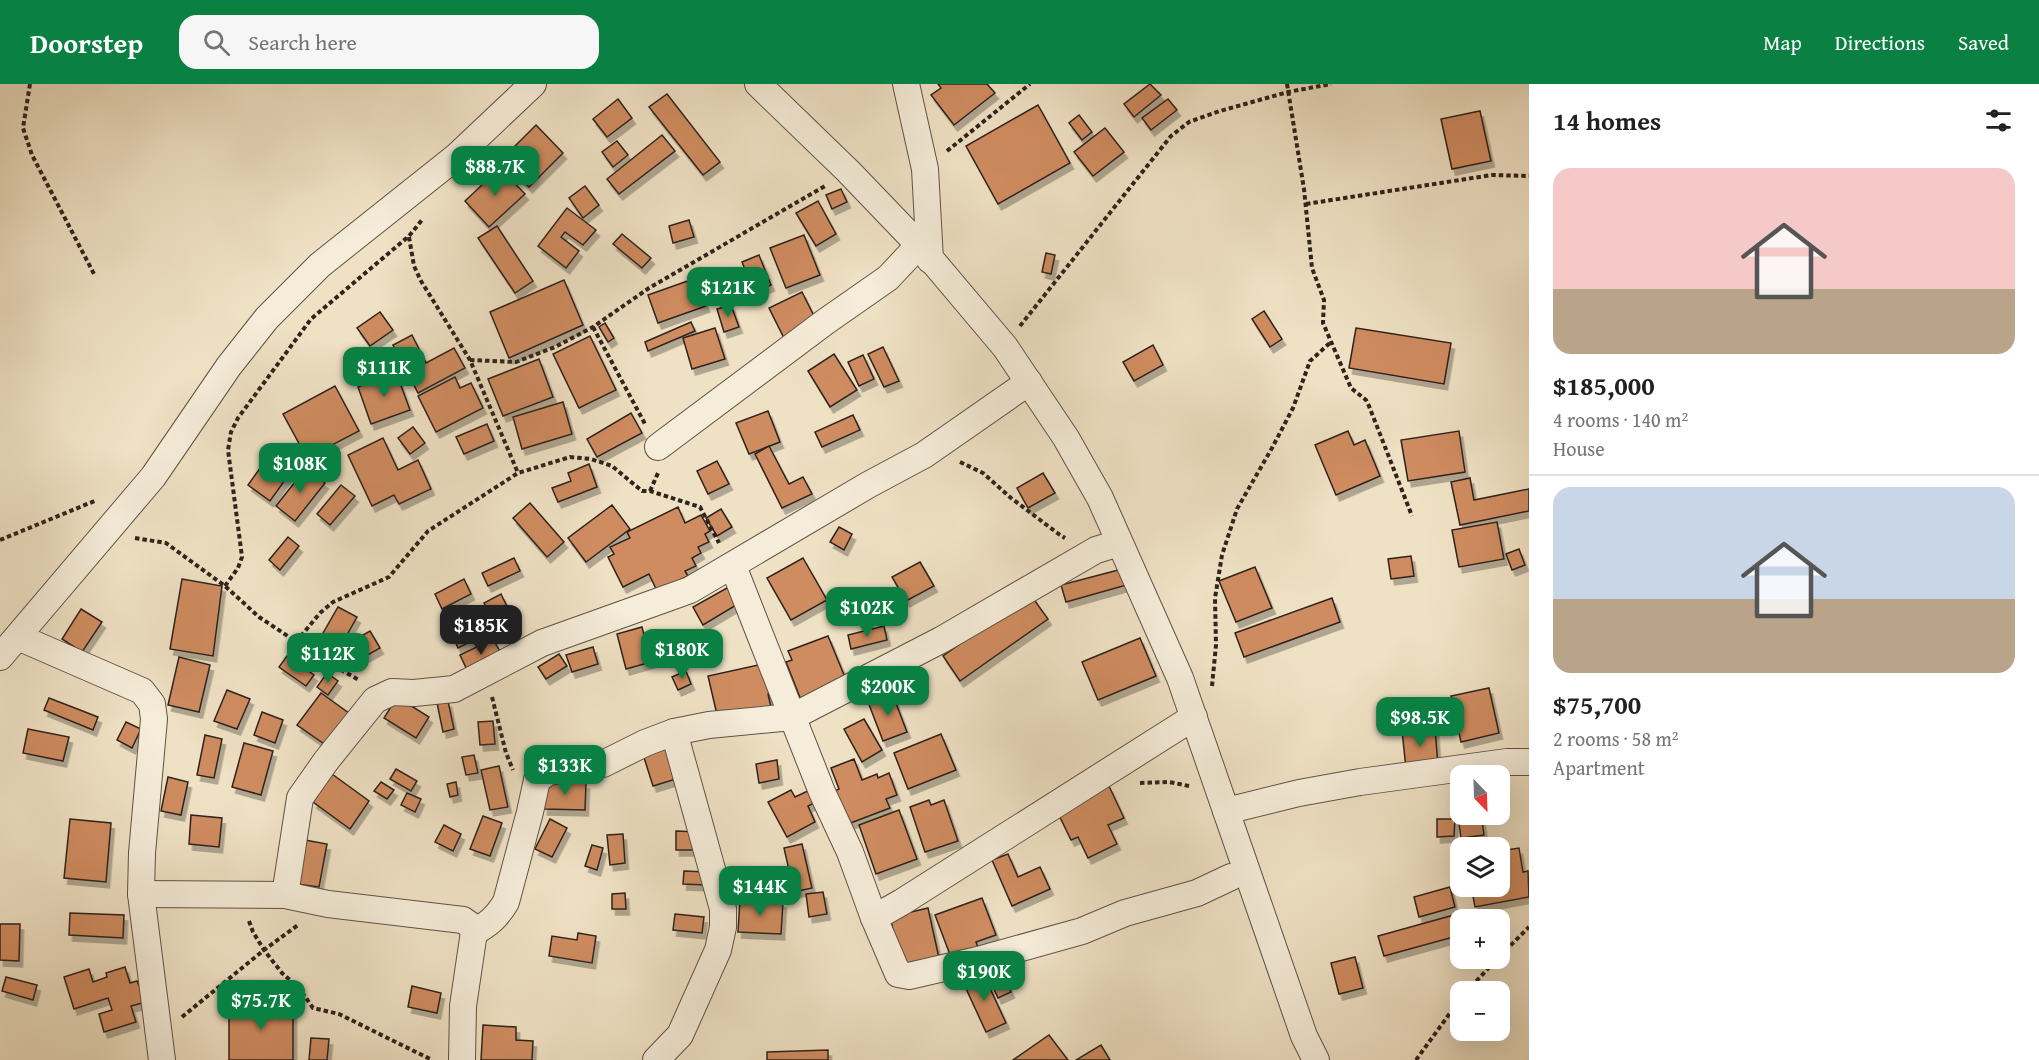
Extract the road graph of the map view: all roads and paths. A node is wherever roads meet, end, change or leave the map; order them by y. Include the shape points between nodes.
1 (30, 84) edge
2 (533, 84) edge
3 (758, 84) edge
4 (906, 84) edge
5 (1030, 84) edge
6 (1287, 84) edge
7 (1331, 84) edge
8 (1288, 92) junction
9 (926, 169) junction
10 (848, 171) junction
11 (1529, 177) edge
12 (1306, 204) junction
13 (423, 219) dead end
14 (409, 236) junction
15 (924, 252) junction
16 (94, 274) dead end
17 (592, 327) junction
18 (1331, 342) junction
19 (1005, 347) junction
20 (470, 360) junction
21 (1029, 382) junction
22 (658, 447) junction
23 (924, 455) junction
24 (518, 473) junction
25 (650, 491) junction
26 (102, 498) dead end
27 (1412, 516) dead end
28 (105, 534) junction
29 (0, 540) edge
30 (1108, 547) junction
31 (733, 566) junction
32 (225, 586) junction
33 (18, 637) junction
34 (296, 642) junction
35 (0, 657) edge
36 (1211, 691) dead end
37 (490, 693) dead end
38 (384, 694) junction
39 (792, 717) junction
40 (1194, 717) junction
41 (674, 732) junction
42 (1529, 762) edge
43 (514, 772) dead end
44 (1137, 783) dead end
45 (1196, 790) dead end
46 (1226, 810) junction
47 (1231, 877) dead end
48 (141, 894) junction
49 (285, 895) junction
50 (328, 904) junction
51 (874, 918) junction
52 (1529, 927) edge
53 (474, 932) junction
54 (1510, 946) edge
55 (264, 950) junction
56 (1488, 969) edge
57 (1476, 981) edge
58 (1450, 1013) edge
59 (161, 1048) edge
60 (432, 1060) edge
61 (462, 1060) edge
62 (656, 1060) edge
63 (1316, 1060) edge
64 (1416, 1060) edge

1 - 16 path via 23,128 32,155
2 - 28 street via 457,156 320,265 267,318 153,477
3 - 10 street
4 - 9 street
5 - 9 path
6 - 8 path
7 - 8 path
8 - 12 path
8 - 19 path via 1189,122 1171,136
9 - 15 street
10 - 15 street
10 - 17 path via 649,288
11 - 12 path via 1492,175
12 - 18 path via 1312,268 1324,300 1323,323
13 - 14 path
14 - 20 path via 421,281
14 - 32 path via 311,319 238,418 228,450 242,557
15 - 19 street
15 - 22 street
17 - 20 path via 516,362
17 - 22 path
18 - 27 path via 1351,388 1370,406
18 - 36 path via 1310,361 1293,408 1237,509 1222,555 1215,598 1216,645
19 - 21 street
20 - 24 path
21 - 23 street
21 - 30 street via 1100,498
22 - 25 path via 661,466
23 - 30 path via 944,456 974,468 1059,535
23 - 31 street
24 - 25 path via 570,457 591,459 612,466 642,491
24 - 34 path via 428,531 389,577 333,602
25 - 31 path via 700,507
26 - 29 path
28 - 32 path via 166,543
28 - 33 street
30 - 39 street
30 - 40 street via 1180,678
31 - 38 street via 690,590 542,643 454,689
31 - 39 street
32 - 34 path via 259,617
33 - 35 street
33 - 48 street via 142,691 152,704
34 - 38 path
37 - 43 path
38 - 49 street via 375,700 300,798
39 - 41 street
39 - 51 street
40 - 46 street
40 - 51 street
41 - 53 street via 603,764 548,772 537,780 506,902 490,924
41 - 62 street via 723,909 723,927 718,950 680,1035
42 - 46 street via 1360,782
44 - 45 path via 1169,782
46 - 63 street via 1304,1036
47 - 51 street via 1197,893 1082,931 909,976 898,974
48 - 49 street
48 - 59 street
49 - 50 street
50 - 53 street via 463,920
50 - 55 path
52 - 54 path
53 - 61 street via 463,1006
55 - 59 path
55 - 60 path via 313,1008 339,1014
56 - 57 path
58 - 64 path

